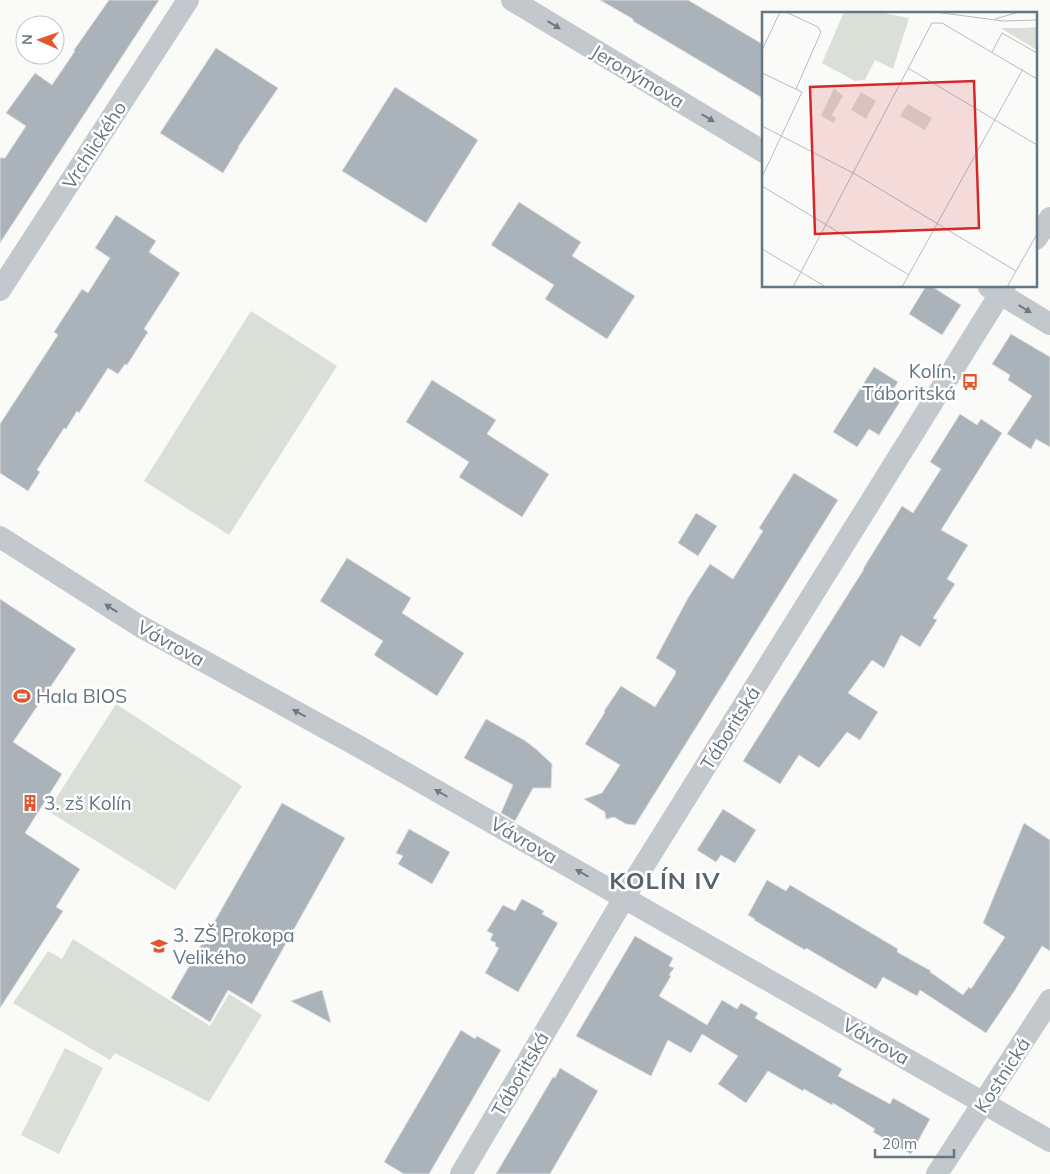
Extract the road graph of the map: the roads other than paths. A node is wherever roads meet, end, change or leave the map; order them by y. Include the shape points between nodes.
1 (188, 0) edge
2 (512, 0) edge
3 (762, 151) edge
4 (1050, 218) edge
5 (1038, 236) edge
6 (997, 289) edge
7 (0, 290) edge
8 (1050, 324) edge
9 (0, 538) edge
10 (624, 897) junction
11 (1050, 1000) edge
12 (983, 1103) junction
13 (1050, 1141) edge
14 (461, 1174) edge
15 (937, 1174) edge

1 - 7 street, Vrchlického
2 -> 3 street, Jeronýmova
4 - 5 street
6 -> 8 street
6 - 10 street, Táboritská
10 -> 9 street, Vávrova via 367,750 138,625
10 - 12 street, Vávrova
10 - 14 street, Táboritská
11 - 12 street, Kostnická
12 - 13 street, Vávrova
12 - 15 street, Kostnická

